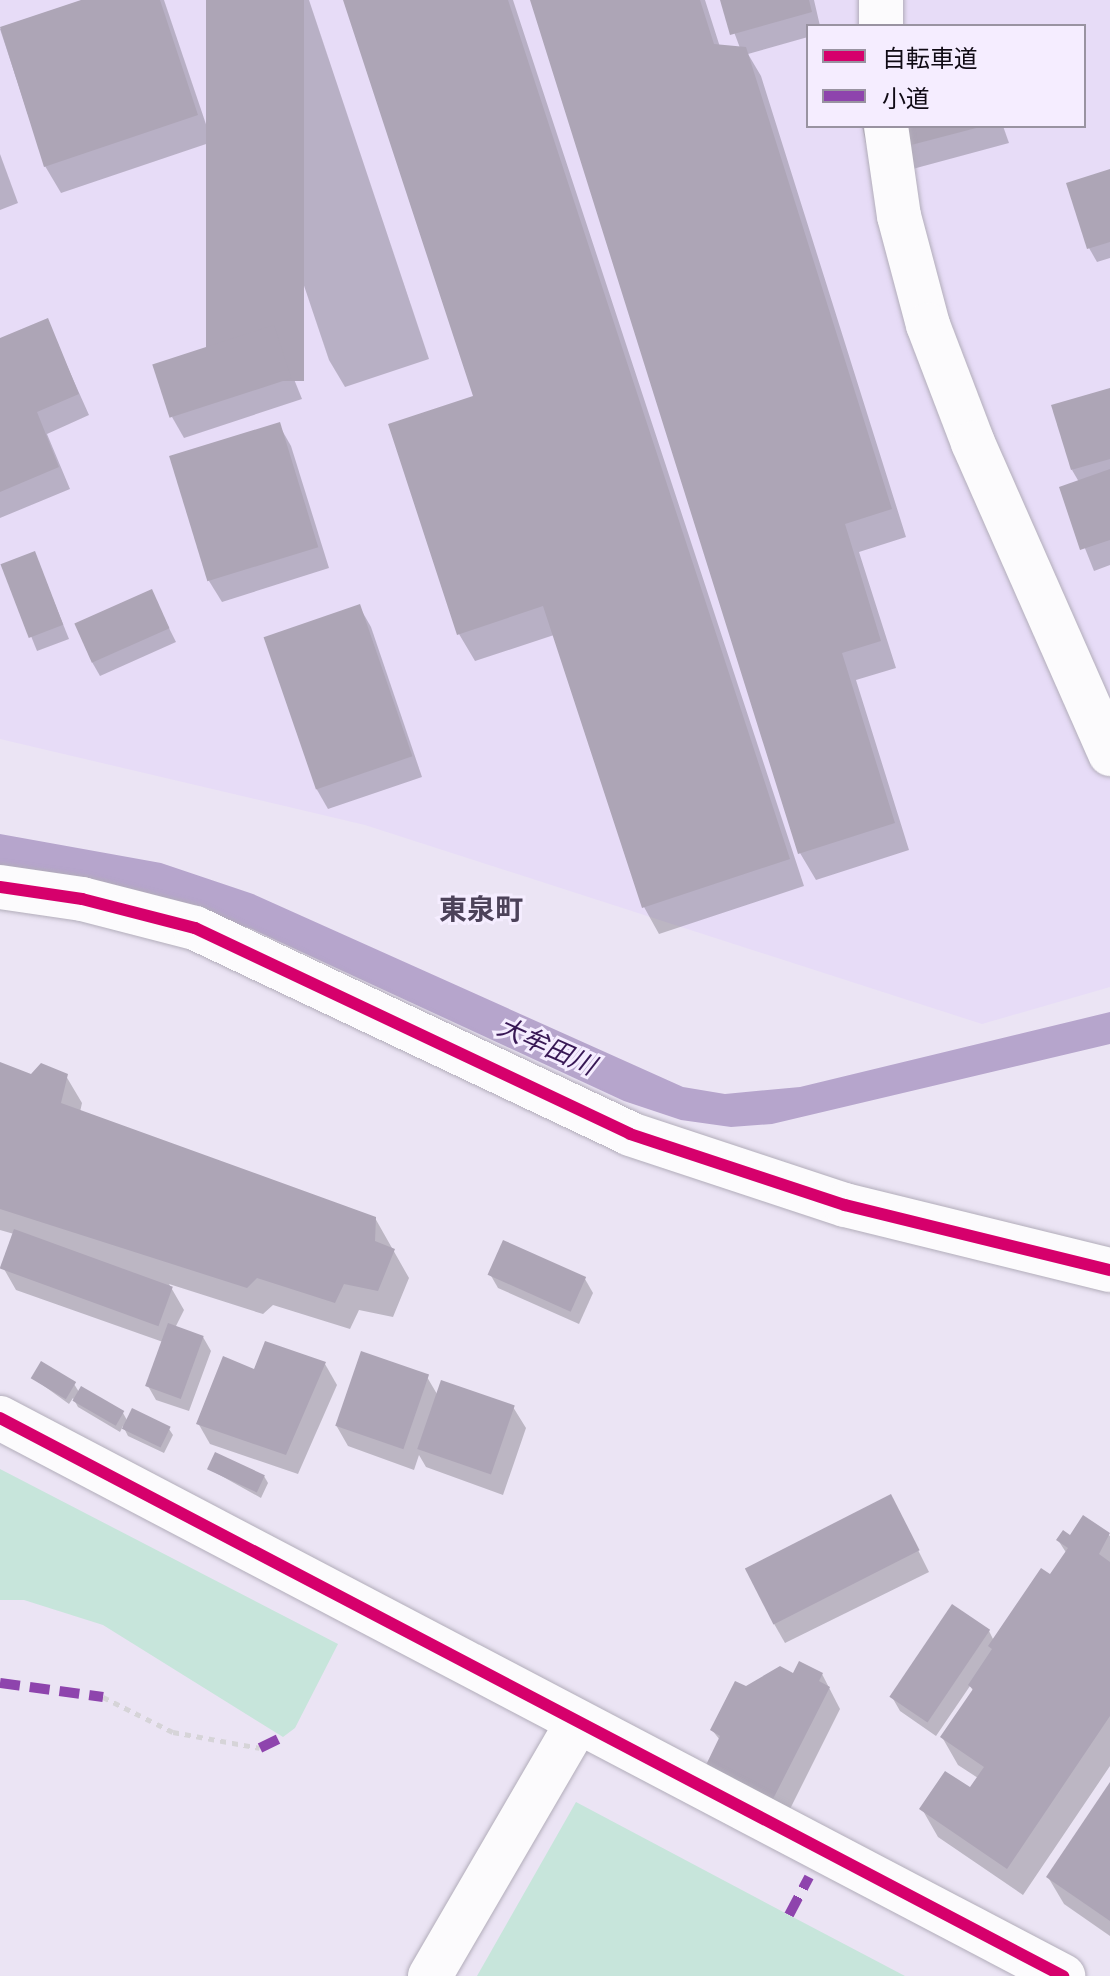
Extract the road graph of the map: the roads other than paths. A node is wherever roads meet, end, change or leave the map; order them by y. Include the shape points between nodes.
1 (881, 0) edge
2 (881, 24) edge
3 (886, 128) edge
4 (1110, 754) edge
5 (0, 887) edge
6 (1110, 1270) edge
7 (0, 1418) edge
8 (578, 1722) junction
9 (430, 1976) edge
10 (1063, 1976) edge

1 - 2 street
3 - 4 street via 899,216 928,325 973,443
5 - 6 street via 82,899 195,928 630,1134 845,1205
7 - 8 street
8 - 9 street
8 - 10 street

